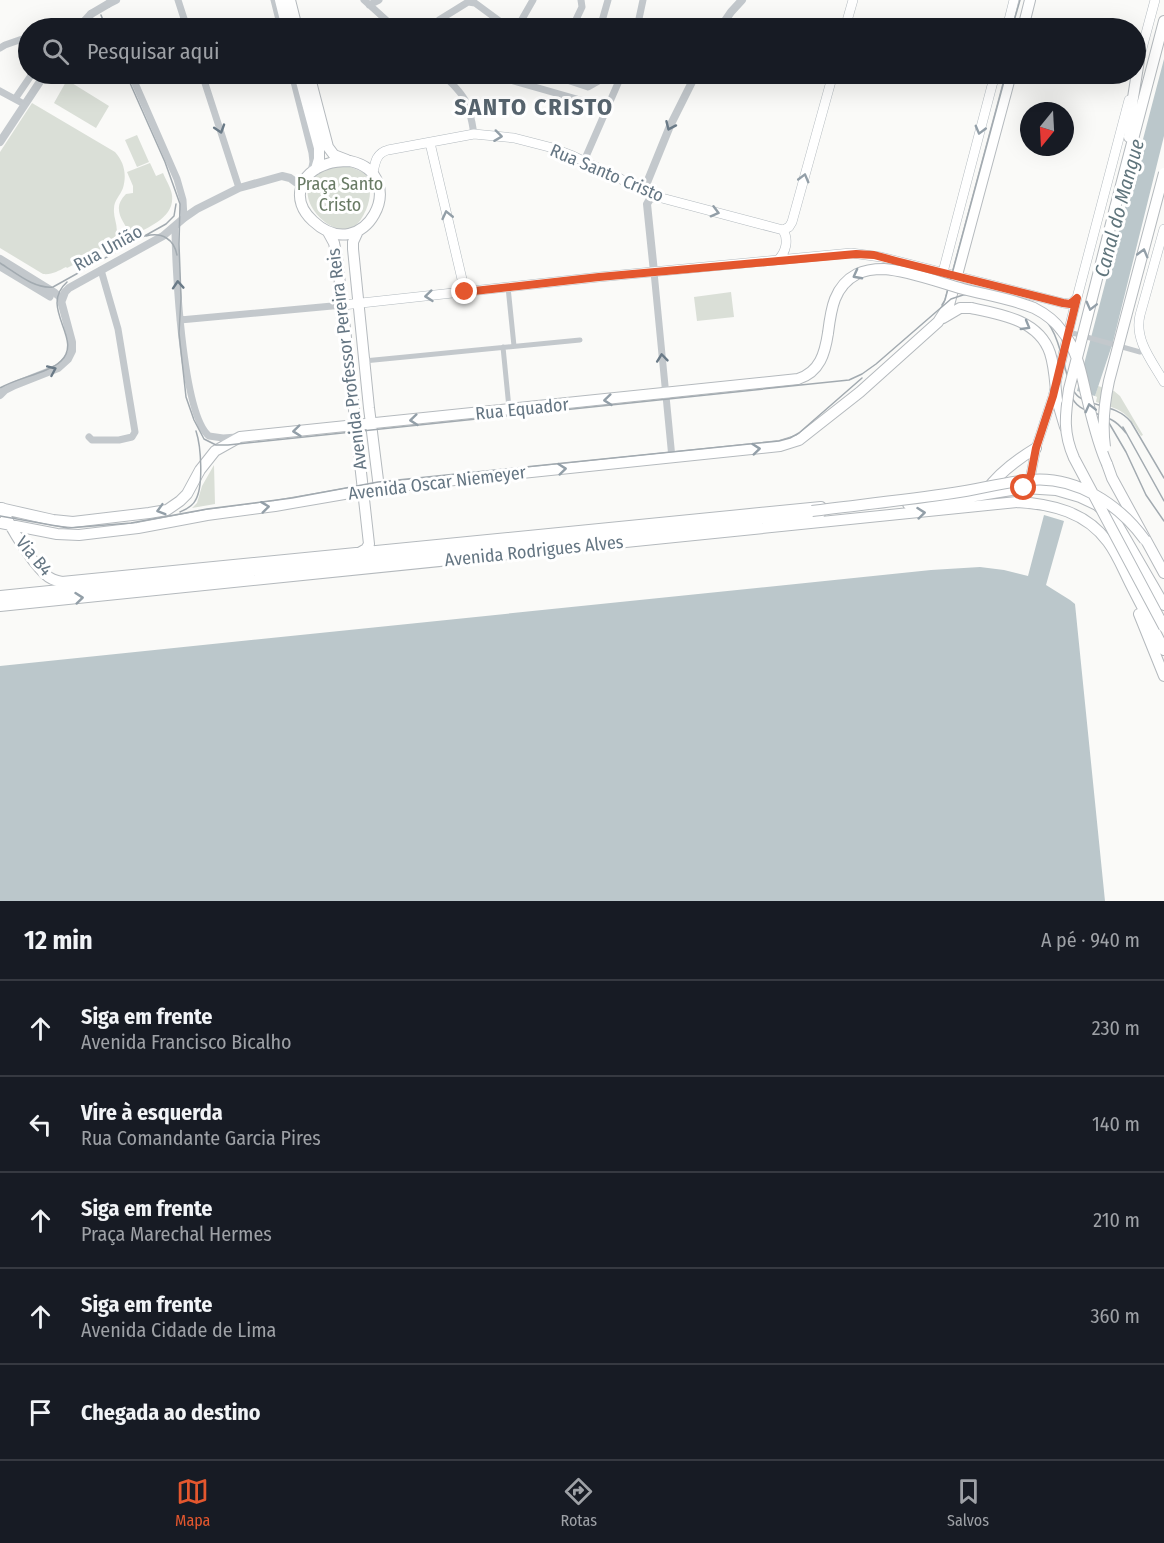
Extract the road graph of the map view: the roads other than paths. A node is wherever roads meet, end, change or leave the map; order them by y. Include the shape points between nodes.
1 (178, 0) edge
2 (274, 0) edge
3 (280, 0) edge
4 (290, 0) edge
5 (379, 0) edge
6 (533, 0) edge
7 (581, 0) edge
8 (608, 0) edge
9 (643, 0) edge
10 (742, 0) edge
11 (853, 0) edge
12 (1014, 0) edge
13 (1030, 0) edge
14 (1155, 0) edge
15 (112, 2) edge
16 (366, 3) edge
17 (87, 18) edge
18 (184, 18) edge
19 (278, 18) edge
20 (284, 18) edge
21 (294, 18) edge
22 (383, 18) edge
23 (442, 18) edge
24 (495, 18) edge
25 (523, 18) edge
26 (577, 18) edge
27 (603, 18) edge
28 (639, 18) edge
29 (727, 18) edge
30 (848, 18) edge
31 (1010, 18) edge
32 (1026, 18) edge
33 (1164, 21) edge
34 (1146, 34) edge
35 (18, 40) edge
36 (0, 48) edge
37 (25, 84) edge
38 (38, 84) edge
39 (135, 84) edge
40 (205, 84) edge
41 (294, 84) edge
42 (302, 84) edge
43 (312, 84) edge
44 (453, 84) edge
45 (527, 84) edge
46 (580, 84) edge
47 (594, 84) edge
48 (618, 84) edge
49 (691, 84) edge
50 (830, 84) edge
51 (992, 84) edge
52 (1008, 84) edge
53 (1133, 84) edge
54 (1135, 84) edge
55 (583, 85) joint
56 (0, 91) edge
57 (15, 99) junction
58 (24, 104) junction
59 (608, 108) junction
60 (474, 134) junction
61 (0, 142) edge
62 (430, 143) junction
63 (350, 161) junction
64 (584, 161) junction
65 (1127, 163) junction
66 (312, 172) junction
67 (373, 173) junction
68 (1164, 173) edge
69 (301, 186) junction
70 (239, 188) junction
71 (644, 190) junction
72 (658, 197) junction
73 (184, 218) junction
74 (175, 226) junction
75 (783, 230) junction
76 (358, 231) junction
77 (328, 232) junction
78 (1164, 232) edge
79 (0, 254) edge
80 (0, 259) edge
81 (778, 260) junction
82 (0, 267) edge
83 (102, 270) junction
84 (654, 272) junction
85 (943, 272) junction
86 (958, 276) junction
87 (508, 287) junction
88 (66, 291) junction
89 (465, 292) junction
90 (50, 297) joint
91 (1077, 298) junction
92 (62, 302) junction
93 (358, 303) junction
94 (343, 304) junction
95 (180, 320) junction
96 (938, 322) junction
97 (1069, 332) junction
98 (579, 339) dead end
99 (514, 346) junction
100 (503, 347) junction
101 (1146, 351) junction
102 (364, 361) junction
103 (1164, 382) edge
104 (666, 393) junction
105 (0, 395) edge
106 (509, 410) junction
107 (370, 424) junction
108 (355, 425) junction
109 (1065, 427) junction
110 (89, 437) dead end
111 (240, 437) junction
112 (1036, 448) junction
113 (672, 458) junction
114 (1107, 464) junction
115 (378, 488) junction
116 (1024, 488) junction
117 (362, 490) junction
118 (1006, 490) junction
119 (985, 493) junction
120 (1, 508) edge
121 (767, 519) junction
122 (5, 524) edge
123 (1146, 540) junction
124 (359, 553) junction
125 (1119, 560) junction
126 (213, 567) junction
127 (1164, 573) edge
128 (202, 576) junction
129 (62, 582) joint
130 (0, 596) edge
131 (1164, 605) edge
132 (0, 606) edge
133 (1164, 627) edge
134 (1164, 650) edge
135 (1164, 675) edge

1 - 18 street
2 - 19 street
3 - 20 main road
4 - 21 main road
5 - 16 street
6 - 25 street
7 - 26 street
8 - 27 street
9 - 28 street
10 - 29 street
11 - 30 main road
12 - 31 main road
13 - 32 main road
14 - 34 main road
15 - 17 street, bridge
16 - 22 street
23 - 24 street via 471,2
33 - 65 main road via 1158,60
35 - 36 street
37 - 57 street
38 - 58 street
39 - 73 street via 177,179
40 -> 70 street
41 - 66 street via 313,158
42 - 66 main road via 319,148 319,159
43 - 63 main road via 328,147 334,155
44 - 60 street via 466,100
45 - 59 street
46 - 55 street
47 - 55 street
48 - 59 street
49 -> 71 street
75 -> 50 main road via 792,222
51 -> 85 main road
52 - 86 main road
53 - 91 main road
54 - 65 main road
56 - 57 street
57 - 58 street
58 - 61 street
59 - 64 street
60 - 62 main road, Rua Santo Cristo
60 -> 64 main road, Rua Santo Cristo via 527,141
62 - 67 main road, Rua Santo Cristo via 383,152
89 -> 62 main road
63 - 66 main road via 330,162
63 - 67 main road
64 - 71 main road, Rua Santo Cristo
65 -> 109 main road, bridge via 1070,389
66 - 69 main road
67 - 76 main road via 380,186 380,201
114 -> 68 main road, bridge via 1105,400
69 - 70 street via 282,176
69 - 77 main road via 304,211
70 - 73 street
71 - 72 main road, Rua Santo Cristo
72 -> 75 main road, Rua Santo Cristo
72 - 84 street via 647,204
73 - 74 street
74 - 83 street, Rua União
95 -> 74 street
75 - 81 main road via 785,247
76 - 77 main road via 343,235
76 - 93 main road, Avenida Professor Pereira Reis via 353,249
77 - 94 main road, Avenida Professor Pereira Reis via 335,248
78 - 101 main road via 1140,315 1138,332
79 - 88 street
80 - 92 street via 56,293
81 - 84 main road
81 - 85 main road via 861,254
82 - 90 street
83 - 88 street, Rua União
83 - 110 street via 118,329 135,432 132,437 119,440
84 - 87 main road
104 -> 84 street
85 - 86 main road
86 - 91 main road via 1063,303 1070,304
86 - 96 main road via 949,305
87 - 89 main road
87 - 99 street
88 - 92 street, Rua União
89 -> 93 main road
90 - 92 street
91 - 97 main road
105 -> 92 street via 68,359 72,342
93 - 94 main road
93 - 102 main road, Avenida Professor Pereira Reis
94 - 95 street
94 - 108 main road, Avenida Professor Pereira Reis
95 - 111 street via 191,396 202,427 212,437
96 -> 109 main road, bridge via 957,309 971,308 1031,327 1051,356
113 -> 96 main road, Avenida Oscar Niemeyer via 780,446 801,439
97 - 101 street
97 - 112 main road
98 - 99 street
99 - 100 street
100 - 102 street
100 - 106 street
101 - 103 main road
102 - 107 main road, Avenida Professor Pereira Reis
104 -> 106 main road, Rua Equador
104 - 113 street
114 -> 104 main road, Rua Equador, bridge via 1080,367 1059,326 1035,309 887,270 854,276 840,288 832,307 822,359 802,378
106 -> 107 main road, Rua Equador
107 - 108 main road, Rua Equador
107 - 115 main road, Avenida Professor Pereira Reis
108 -> 111 main road, Rua Equador
108 - 117 main road, Avenida Professor Pereira Reis
109 - 133 main road, bridge via 1074,458
111 -> 120 main road, Rua Equador via 215,451 187,494 167,510 67,522
112 - 116 main road
112 - 119 main road via 993,481
115 -> 113 main road, Avenida Oscar Niemeyer
114 - 123 main road, Rua Equador, bridge
115 - 117 main road, Avenida Oscar Niemeyer
116 - 118 main road, Avenida Rodrigues Alves
116 - 131 main road, Avenida Rodrigues Alves via 1071,494 1098,505 1116,522
122 -> 117 main road, Avenida Oscar Niemeyer via 79,535
117 - 124 main road, Avenida Professor Pereira Reis via 369,544
118 - 119 main road, Avenida Rodrigues Alves
118 - 121 main road, Avenida Rodrigues Alves
119 - 124 main road, Avenida Rodrigues Alves
120 - 122 main road, Via B4
121 - 123 main road, bridge via 1022,480 1049,480 1105,500 1128,518
121 - 128 main road, Avenida Rodrigues Alves
122 - 129 main road, Via B4 via 44,573
123 - 127 main road
124 - 126 main road, Avenida Rodrigues Alves
132 -> 125 main road, Avenida Rodrigues Alves via 1013,502 1046,505 1081,518 1095,527
125 - 134 main road
125 - 135 main road
126 - 128 main road
126 - 129 main road, Avenida Rodrigues Alves
128 - 130 main road, Avenida Rodrigues Alves

